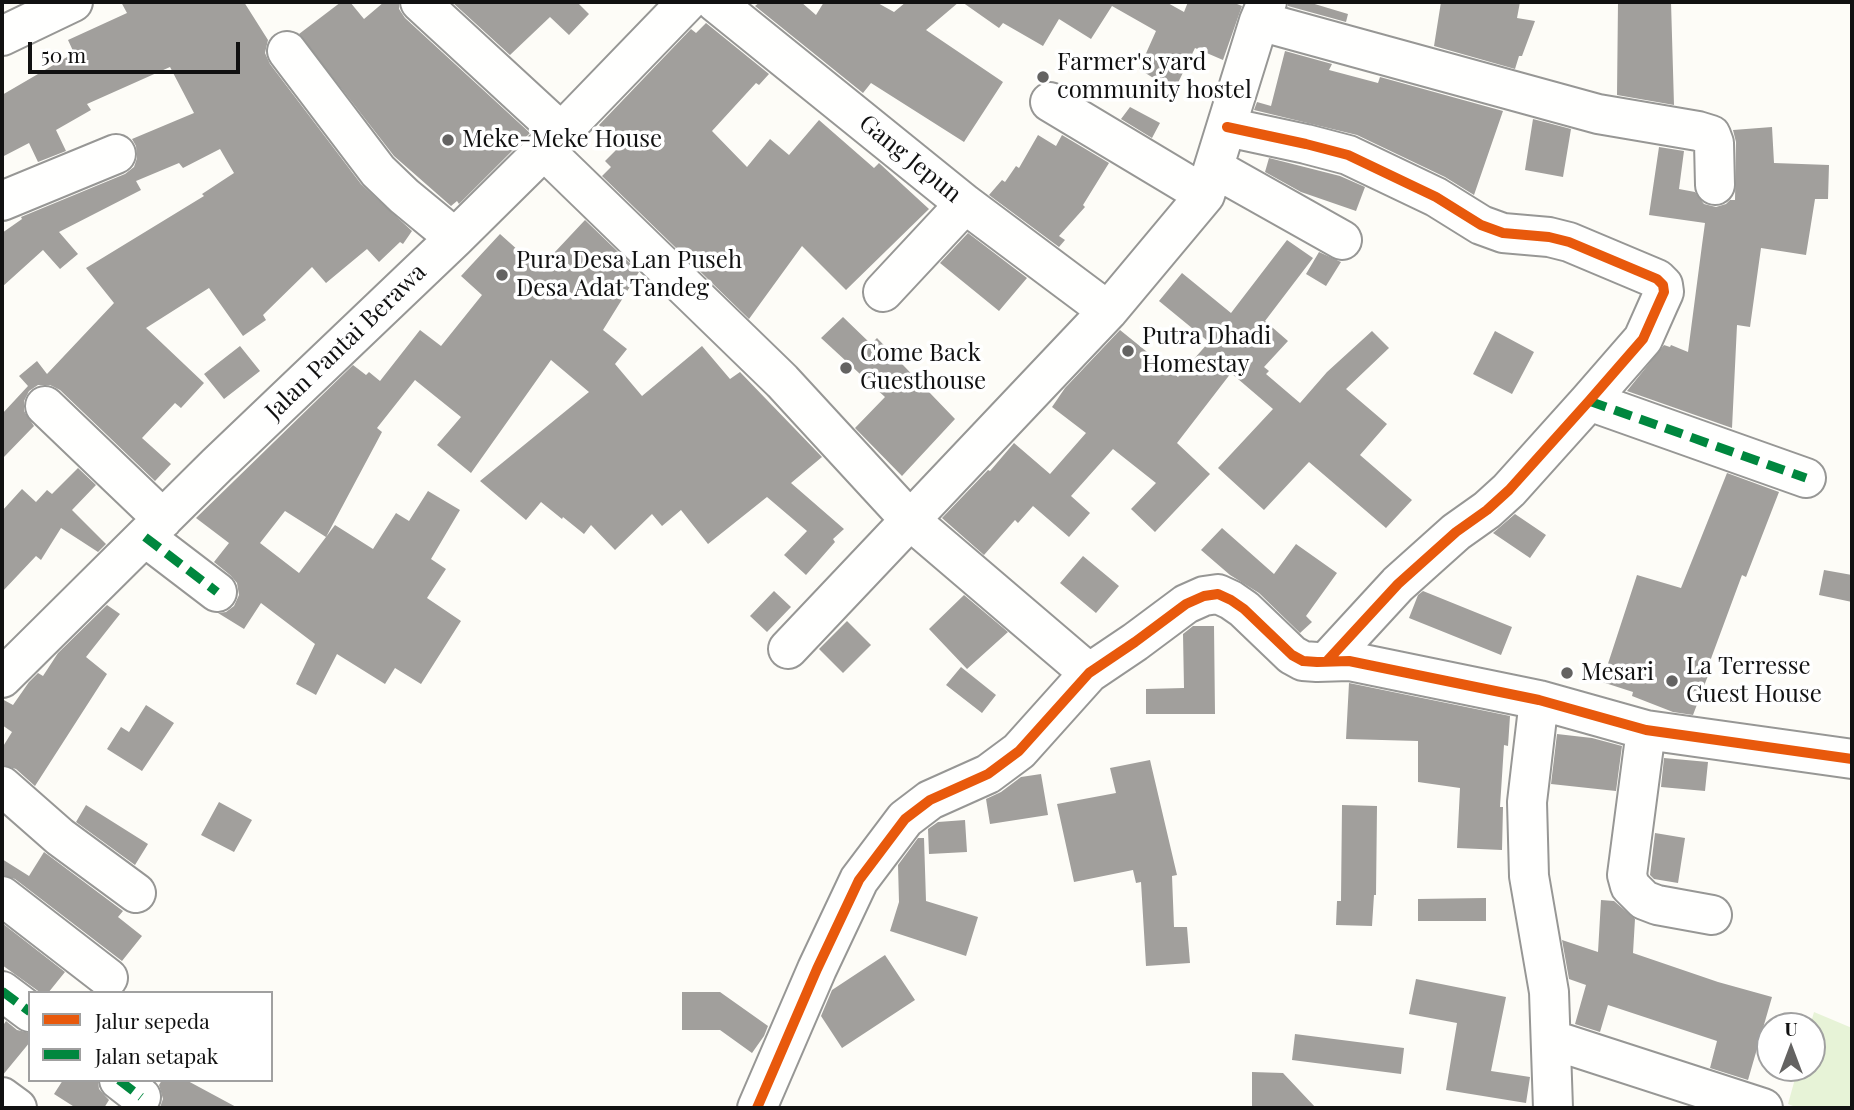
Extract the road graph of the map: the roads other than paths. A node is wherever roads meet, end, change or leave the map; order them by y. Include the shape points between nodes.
1 (73, 2) edge
2 (420, 2) edge
3 (687, 2) edge
4 (715, 2) edge
5 (1263, 11) edge
6 (2, 36) edge
7 (287, 51) dead end
8 (1050, 102) dead end
9 (1227, 127) junction
10 (552, 141) junction
11 (116, 154) dead end
12 (1210, 181) junction
13 (1715, 185) dead end
14 (2, 201) edge
15 (965, 204) junction
16 (455, 238) junction
17 (1342, 240) dead end
18 (883, 292) dead end
19 (1108, 311) junction
20 (1589, 401) junction
21 (45, 406) dead end
22 (1806, 478) dead end
23 (911, 520) junction
24 (154, 528) junction
25 (216, 592) dead end
26 (788, 649) dead end
27 (1328, 660) junction
28 (1089, 673) junction
29 (2, 678) edge
30 (1539, 700) junction
31 (1646, 730) junction
32 (1852, 759) edge
33 (2, 786) edge
34 (136, 894) dead end
35 (2, 896) edge
36 (1712, 915) dead end
37 (108, 978) dead end
38 (2, 990) edge
39 (28, 1010) edge
40 (1553, 1040) junction
41 (2, 1097) edge
42 (18, 1108) edge
43 (757, 1108) edge
44 (1553, 1108) edge
45 (1763, 1108) edge

1 - 6 street
2 - 10 street
3 - 10 street, Jalan Pantai Berawa
4 - 15 street, Gang Jepun
5 - 9 street
5 - 13 street via 1598,114 1711,135
7 - 16 street via 378,171
8 - 12 street
9 - 12 street
9 - 20 street via 1348,155 1436,197 1481,225 1503,233 1569,242 1657,279 1664,292 1643,339
10 - 16 street, Jalan Pantai Berawa
10 - 23 street
11 - 14 street
12 - 17 street
12 - 19 street
15 - 18 street
15 - 19 street, Gang Jepun
16 - 24 street, Jalan Pantai Berawa
19 - 23 street
20 - 22 street
20 - 27 street via 1509,490 1398,583
21 - 24 street
23 - 26 street
23 - 28 street
24 - 25 street
24 - 29 street, Jalan Pantai Berawa
27 - 28 street via 1303,661 1292,655 1244,609 1218,594 1186,604
27 - 30 street via 1375,665
28 - 43 street via 1019,751 988,774 930,800 905,819 859,880
30 - 31 street
30 - 40 street via 1527,803 1529,876 1545,961
31 - 32 street
31 - 36 street via 1627,875 1630,887 1657,905
33 - 34 street
35 - 37 street
38 - 39 street
40 - 44 street
40 - 45 street
41 - 42 street

